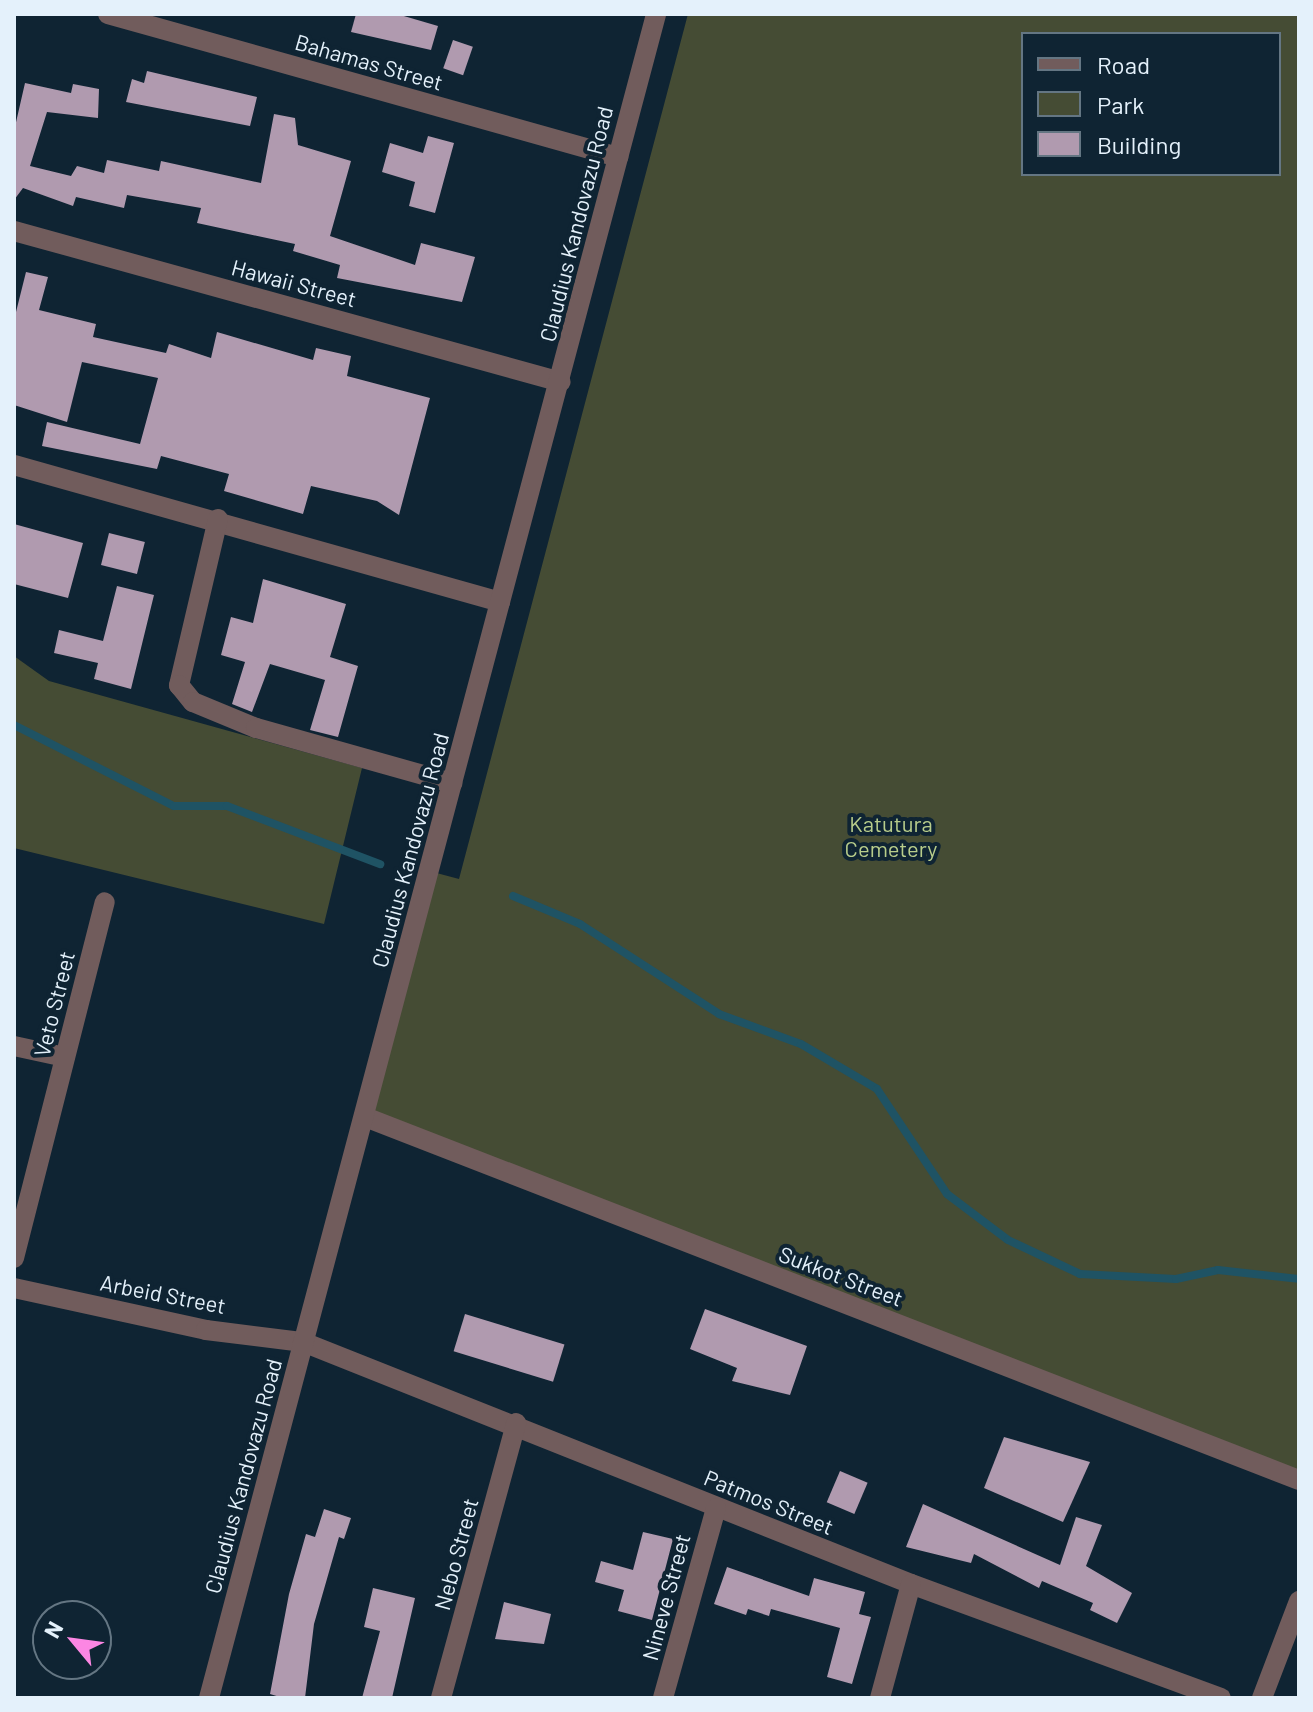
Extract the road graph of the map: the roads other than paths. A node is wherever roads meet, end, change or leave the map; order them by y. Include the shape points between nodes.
1 (108, 14) edge
2 (656, 14) edge
3 (618, 157) junction
4 (14, 231) edge
5 (561, 382) junction
6 (14, 465) edge
7 (218, 519) junction
8 (500, 602) junction
9 (452, 783) junction
10 (105, 902) dead end
11 (14, 1046) edge
12 (65, 1057) junction
13 (365, 1117) junction
14 (14, 1258) edge
15 (14, 1288) edge
16 (303, 1342) junction
17 (516, 1423) junction
18 (1299, 1480) edge
19 (716, 1508) junction
20 (911, 1584) junction
21 (1299, 1601) edge
22 (209, 1698) edge
23 (441, 1698) edge
24 (663, 1698) edge
25 (880, 1698) edge
26 (1221, 1698) edge
27 (1262, 1698) edge

1 - 3 street, Bahamas Street
2 - 3 street, Claudius Kandovazu Road
3 - 5 street, Claudius Kandovazu Road
4 - 5 street, Hawaii Street
5 - 8 street, Claudius Kandovazu Road
6 - 7 street
7 - 8 street
7 - 9 street via 179,685 193,702 256,728
8 - 9 street, Claudius Kandovazu Road
9 - 13 street, Claudius Kandovazu Road
10 - 12 street, Veto Street
11 - 12 street
12 - 14 street, Veto Street
13 - 16 street, Claudius Kandovazu Road
13 - 18 street, Sukkot Street
15 - 16 street, Arbeid Street via 206,1330
16 - 17 street, Patmos Street
16 - 22 street, Claudius Kandovazu Road
17 - 19 street, Patmos Street
17 - 23 street, Nebo Street
19 - 20 street, Patmos Street
19 - 24 street, Nineve Street
20 - 25 street
20 - 26 street, Patmos Street
21 - 27 street

